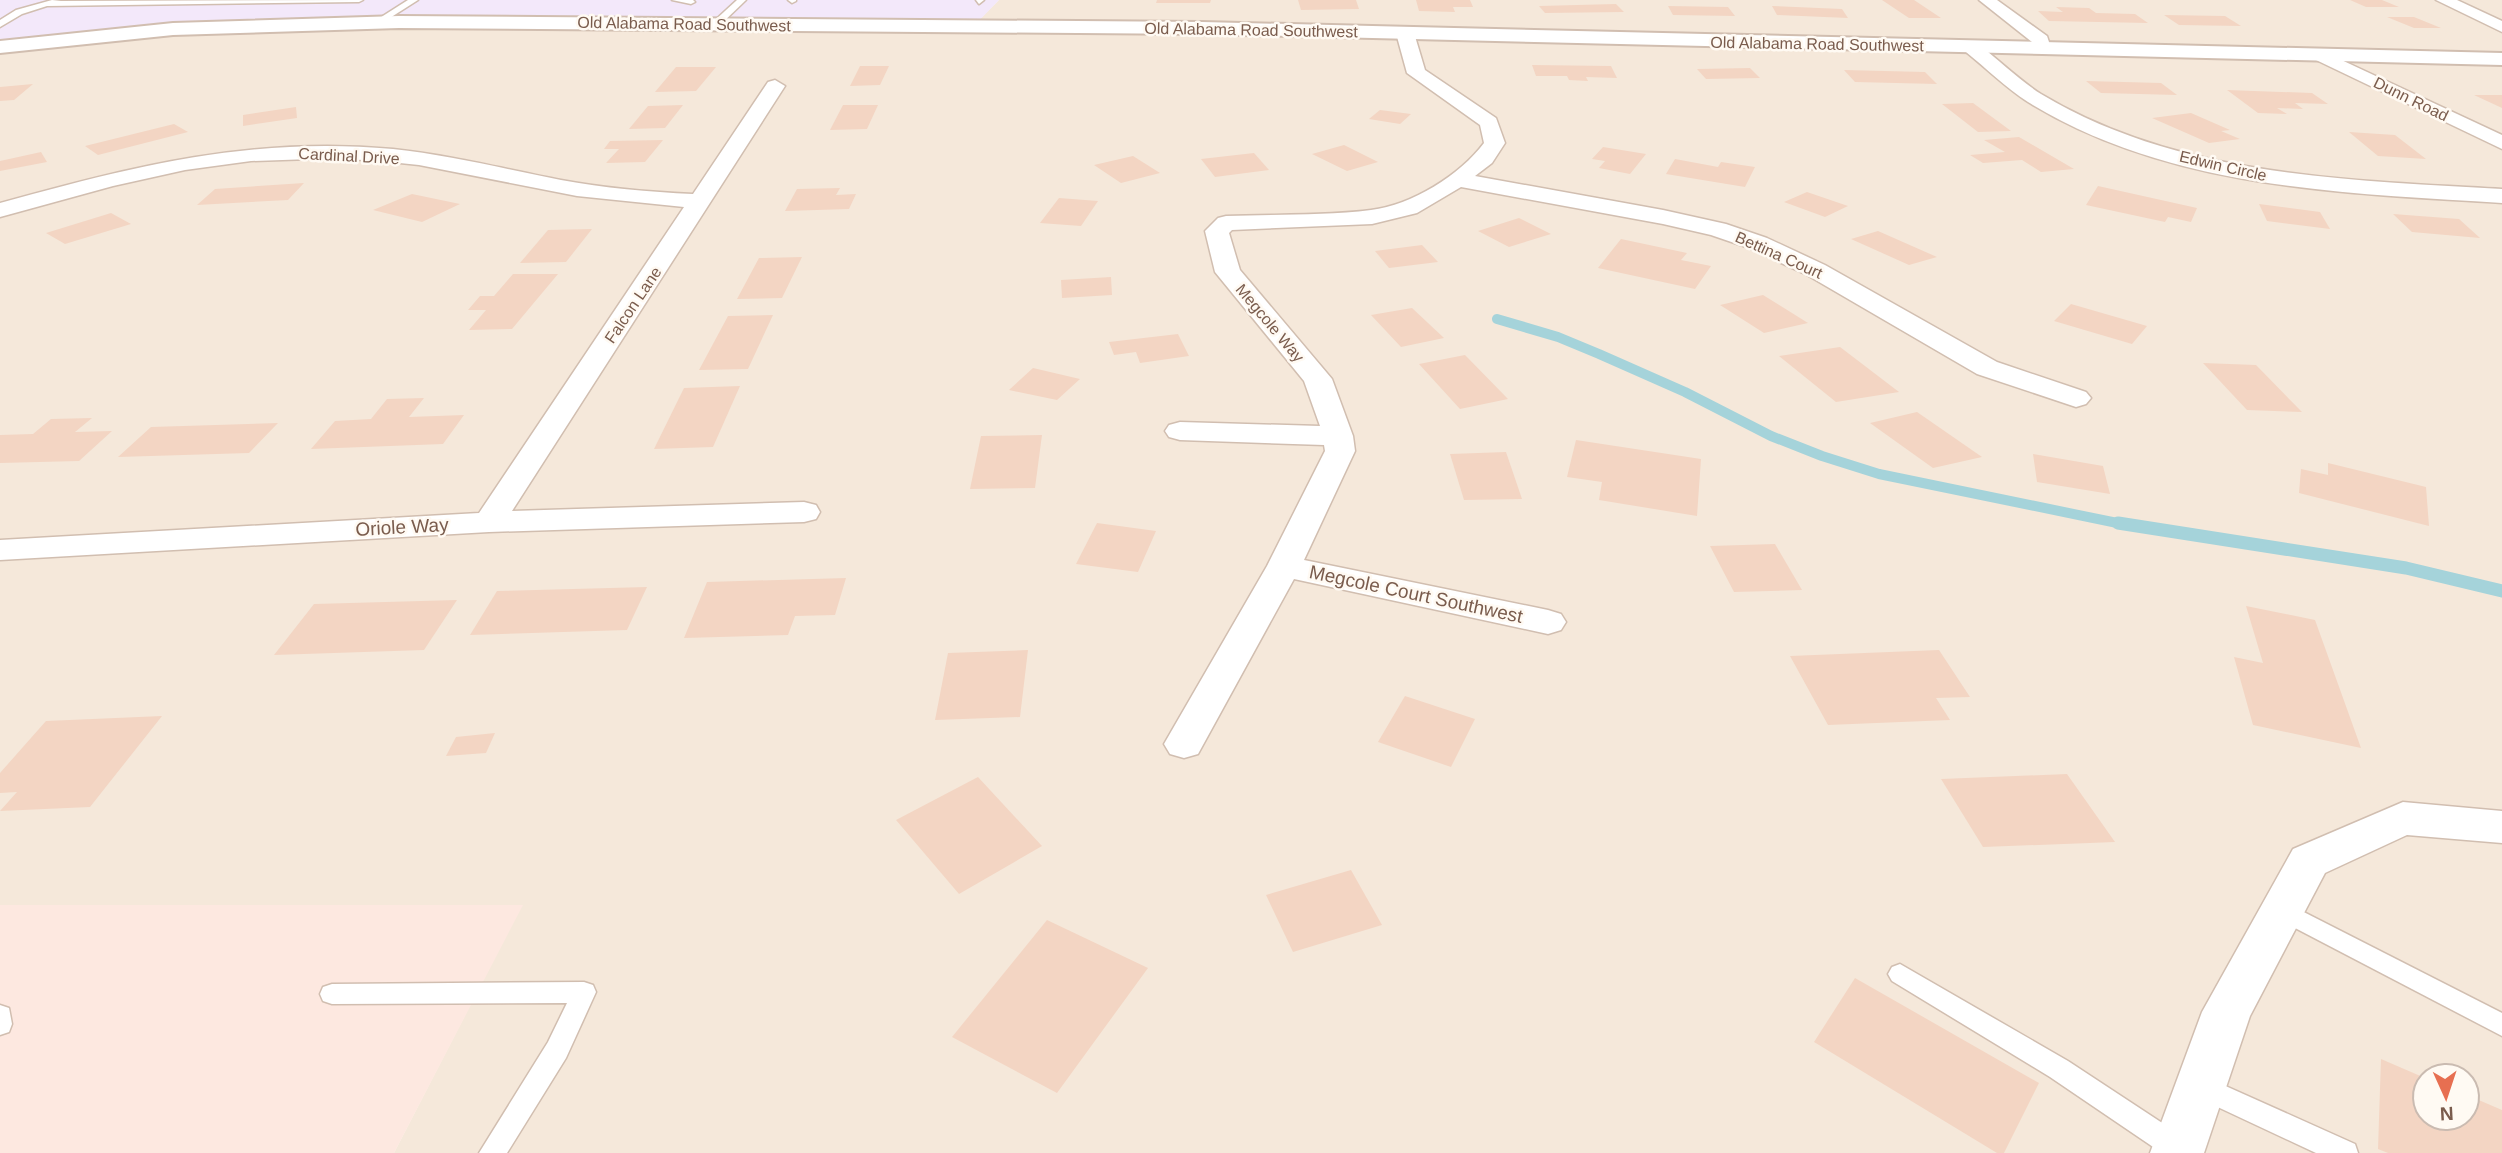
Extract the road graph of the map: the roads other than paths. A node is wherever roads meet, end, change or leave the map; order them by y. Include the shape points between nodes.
1 (60, 0) edge
2 (359, 0) edge
3 (414, 0) edge
4 (676, 0) edge
5 (742, 0) edge
6 (1987, 0) edge
7 (2444, 0) edge
8 (691, 2) dead end
9 (48, 4) junction
10 (379, 22) junction
11 (0, 24) edge
12 (716, 24) junction
13 (2502, 27) edge
14 (1405, 33) junction
15 (0, 47) edge
16 (1972, 48) junction
17 (2042, 48) junction
18 (2320, 55) junction
19 (2502, 59) edge
20 (775, 86) dead end
21 (2502, 143) edge
22 (1458, 180) junction
23 (2502, 196) edge
24 (701, 201) junction
25 (0, 210) edge
26 (2076, 398) dead end
27 (1180, 431) dead end
28 (1338, 436) junction
29 (804, 512) dead end
30 (489, 522) junction
31 (0, 551) edge
32 (1283, 566) junction
33 (1548, 622) dead end
34 (1184, 744) dead end
35 (2502, 827) edge
36 (2282, 910) junction
37 (1900, 974) dead end
38 (332, 994) dead end
39 (0, 1016) edge
40 (0, 1024) edge
41 (2502, 1025) edge
42 (2201, 1087) junction
43 (2178, 1151) edge
44 (492, 1153) edge
45 (2345, 1153) edge

1 - 9 lane
2 - 9 lane
3 - 10 lane
4 - 8 lane
5 - 12 lane
6 - 17 street via 2041,40
7 - 13 street
9 - 11 lane via 19,12
10 - 12 street, Old Alabama Road Southwest
10 - 15 street, Old Alabama Road Southwest via 173,29
12 - 14 street, Old Alabama Road Southwest
14 - 16 street, Old Alabama Road Southwest
14 - 22 street, Megcole Way via 1416,73 1489,122 1494,132 1495,143 1484,158
16 - 17 street, Old Alabama Road Southwest
16 - 23 street, Edwin Circle via 2033,97 2084,124 2191,160 2231,171 2327,185
17 - 18 street, Old Alabama Road Southwest
18 - 19 street, Old Alabama Road Southwest
18 - 21 street, Dunn Road
20 - 24 street, Falcon Lane
22 - 26 street, Bettina Court via 1662,217 1758,243 1815,270 1987,368
22 - 28 street, Megcole Way via 1409,208 1372,217 1256,220 1226,223 1217,230 1228,272 1318,379
24 - 25 street, Cardinal Drive via 561,187 467,165 372,154 300,152 161,168
24 - 30 street, Falcon Lane
27 - 28 street
28 - 32 street via 1340,451
29 - 30 street, Oriole Way
30 - 31 street, Oriole Way
32 - 33 street, Megcole Court Southwest
32 - 34 street
35 - 36 street via 2403,818 2309,861
36 - 41 lane
36 - 42 street via 2227,1013
37 - 43 lane via 2059,1069
38 - 44 lane via 584,992 531,1096
39 - 40 lane
42 - 43 street
42 - 45 lane

